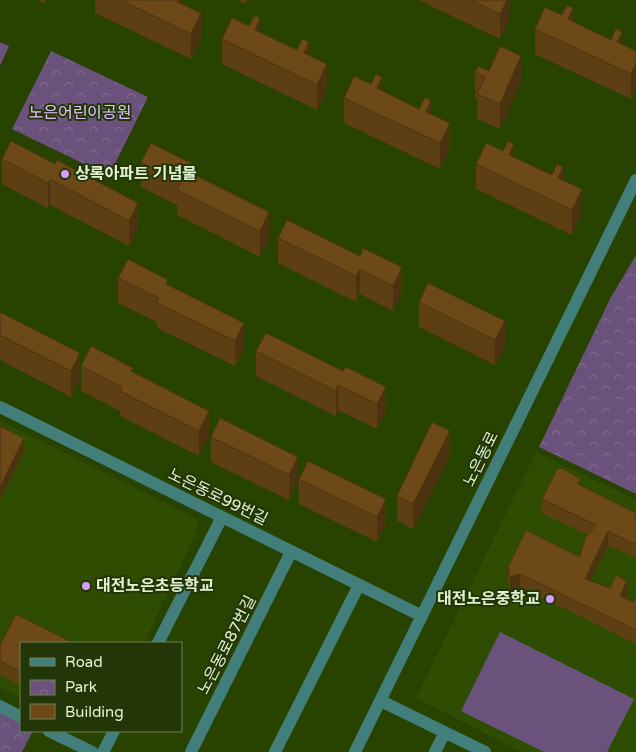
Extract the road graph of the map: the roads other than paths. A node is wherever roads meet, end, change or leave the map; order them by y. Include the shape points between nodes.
1 (636, 180) edge
2 (0, 408) edge
3 (222, 517) junction
4 (291, 552) junction
5 (359, 585) junction
6 (422, 616) junction
7 (159, 642) edge
8 (381, 700) junction
9 (0, 706) edge
10 (20, 716) edge
11 (51, 732) edge
12 (113, 732) edge
13 (445, 732) junction
14 (92, 752) edge
15 (103, 752) edge
16 (191, 752) edge
17 (275, 752) edge
18 (355, 752) edge
19 (435, 752) edge
20 (485, 752) edge

1 - 6 street, 노은동로
2 - 3 street, 노은동로99번길
3 - 4 street, 노은동로99번길
3 - 7 street
4 - 5 street, 노은동로99번길
4 - 16 street, 노은동로87번길
5 - 6 street, 노은동로99번길
5 - 17 street
6 - 8 street, 노은동로
8 - 13 street
8 - 18 street, 노은동로
9 - 10 street
11 - 14 street
12 - 15 street
13 - 19 street
13 - 20 street

